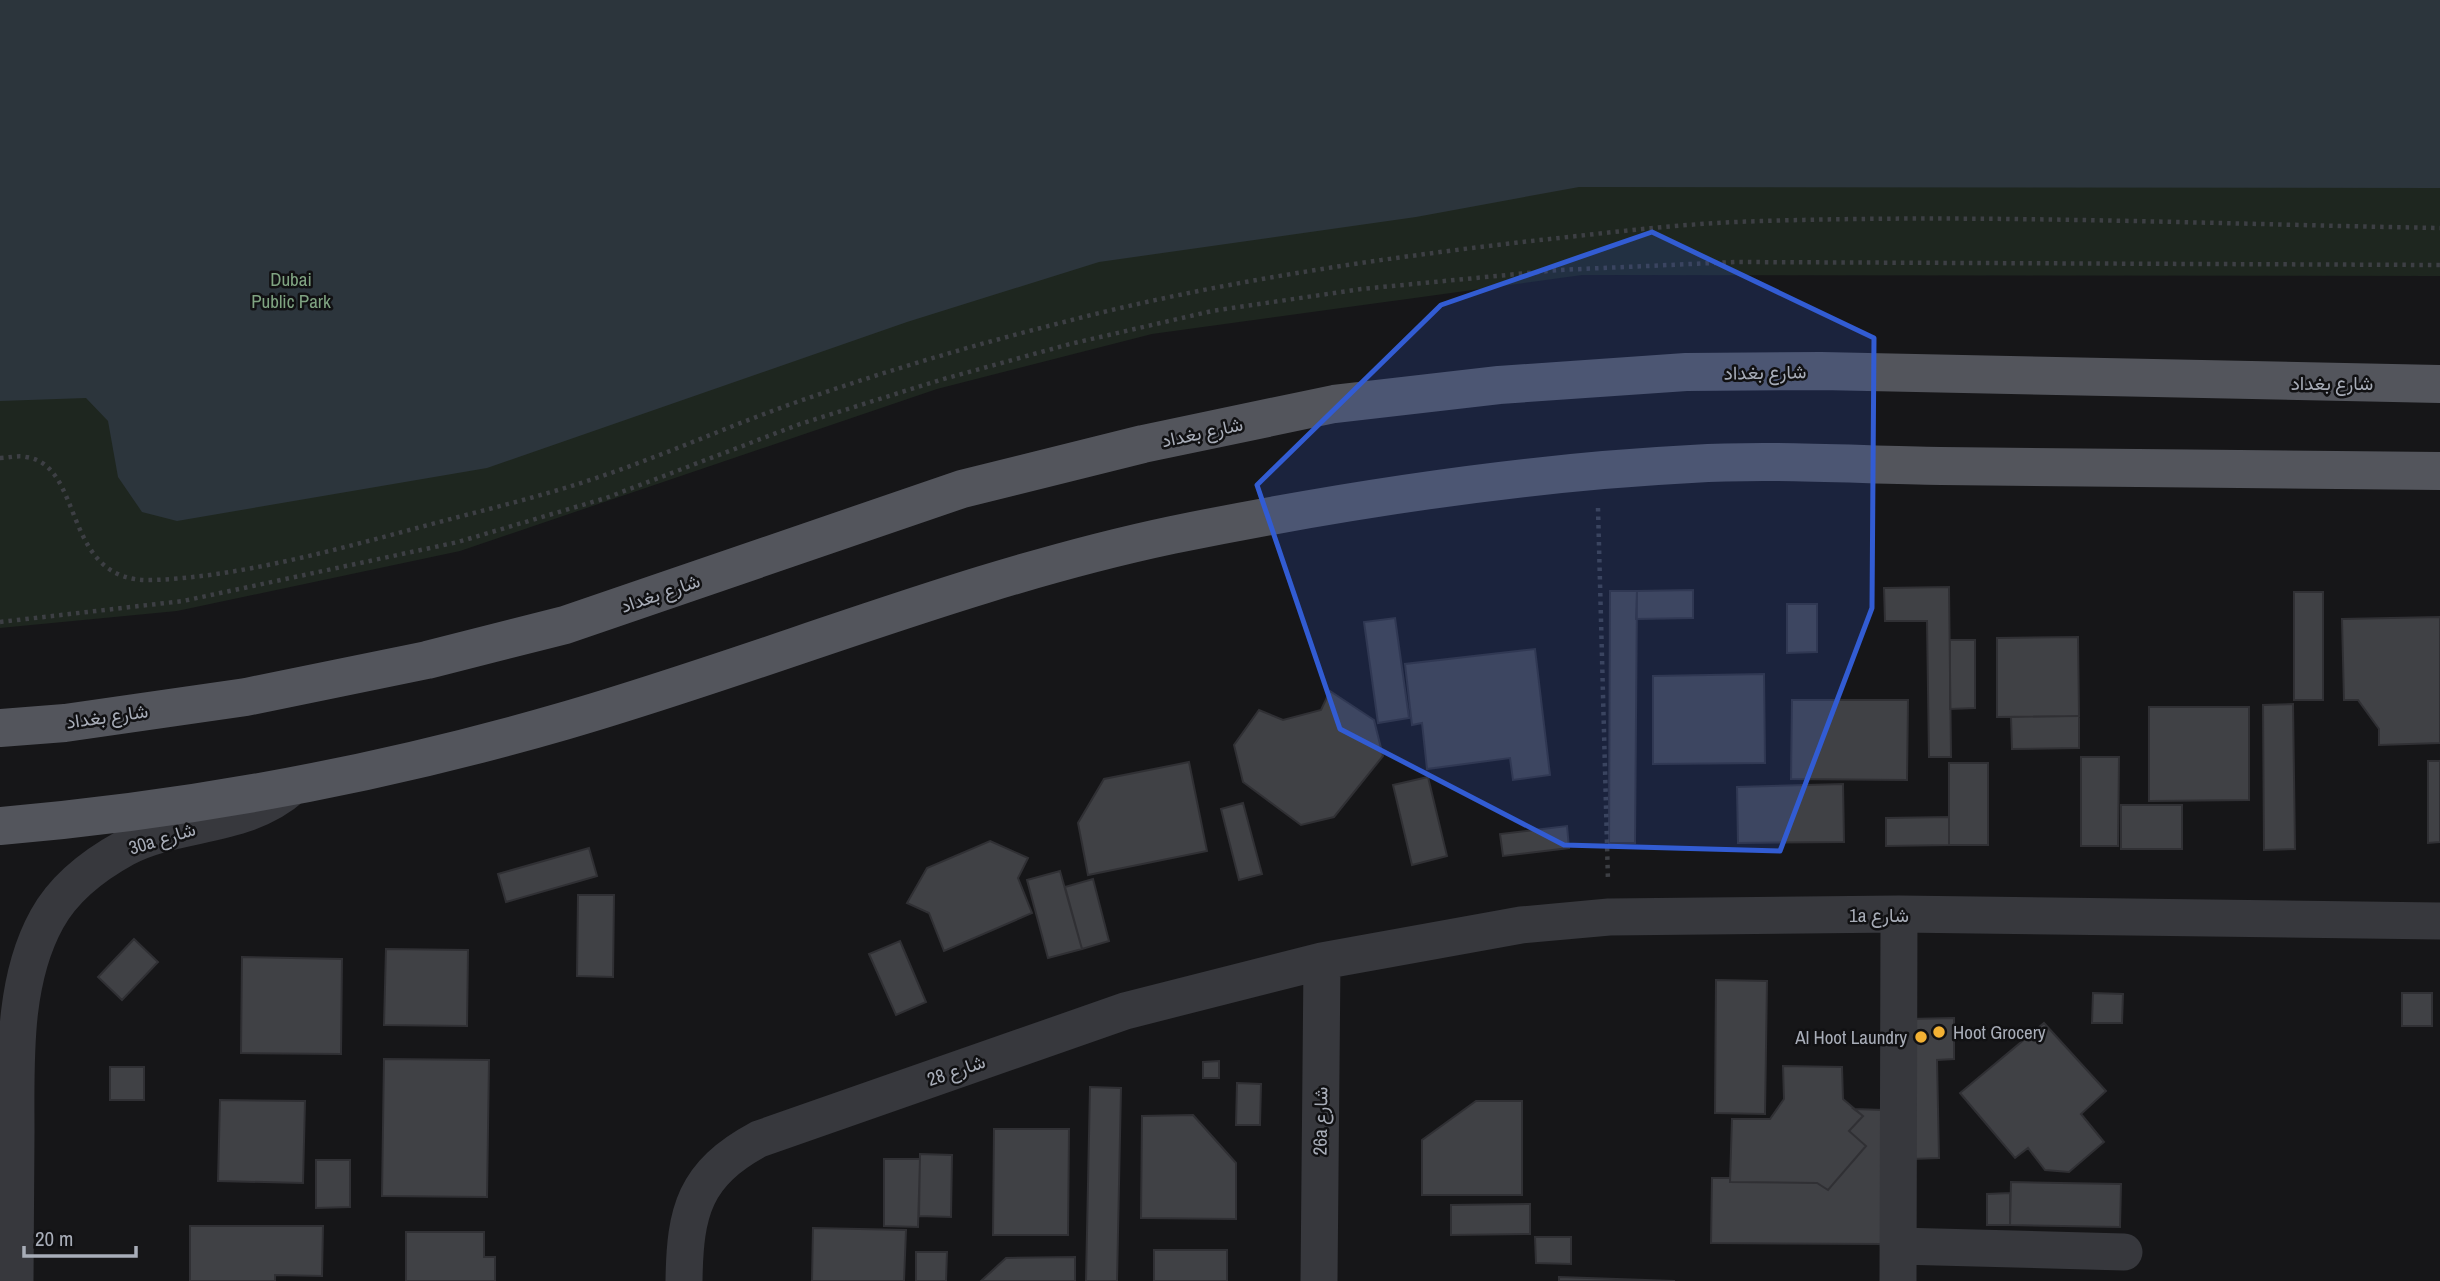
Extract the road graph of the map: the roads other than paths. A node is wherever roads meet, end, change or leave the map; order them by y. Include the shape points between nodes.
1 (2440, 384) edge
2 (2440, 471) edge
3 (0, 728) edge
4 (296, 783) junction
5 (0, 826) edge
6 (1899, 914) junction
7 (2440, 921) edge
8 (1322, 961) junction
9 (0, 987) edge
10 (16, 1043) junction
11 (2124, 1252) dead end
12 (1898, 1263) edge
13 (15, 1281) edge
14 (684, 1281) edge
15 (1319, 1281) edge

1 - 3 main road, شارع بغداد via 1686,372 1499,385 1334,404 1143,444 962,489 565,625 427,660 246,697
2 - 4 main road via 1696,463 1517,478 1339,502 1164,537 990,582 561,722 430,756
4 - 5 main road via 172,806
4 - 10 street, 30a شارع via 261,809 128,846 69,889 47,918 33,951
6 - 7 street, 1a شارع
6 - 8 street, 1a شارع via 1608,917 1521,925
6 - 12 street
8 - 14 street, شارع 28 via 1125,1011 759,1139 712,1172 696,1196 687,1223
8 - 15 street, 26a شارع
9 - 10 street, 30a شارع
10 - 13 street, 30a شارع
11 - 12 street

